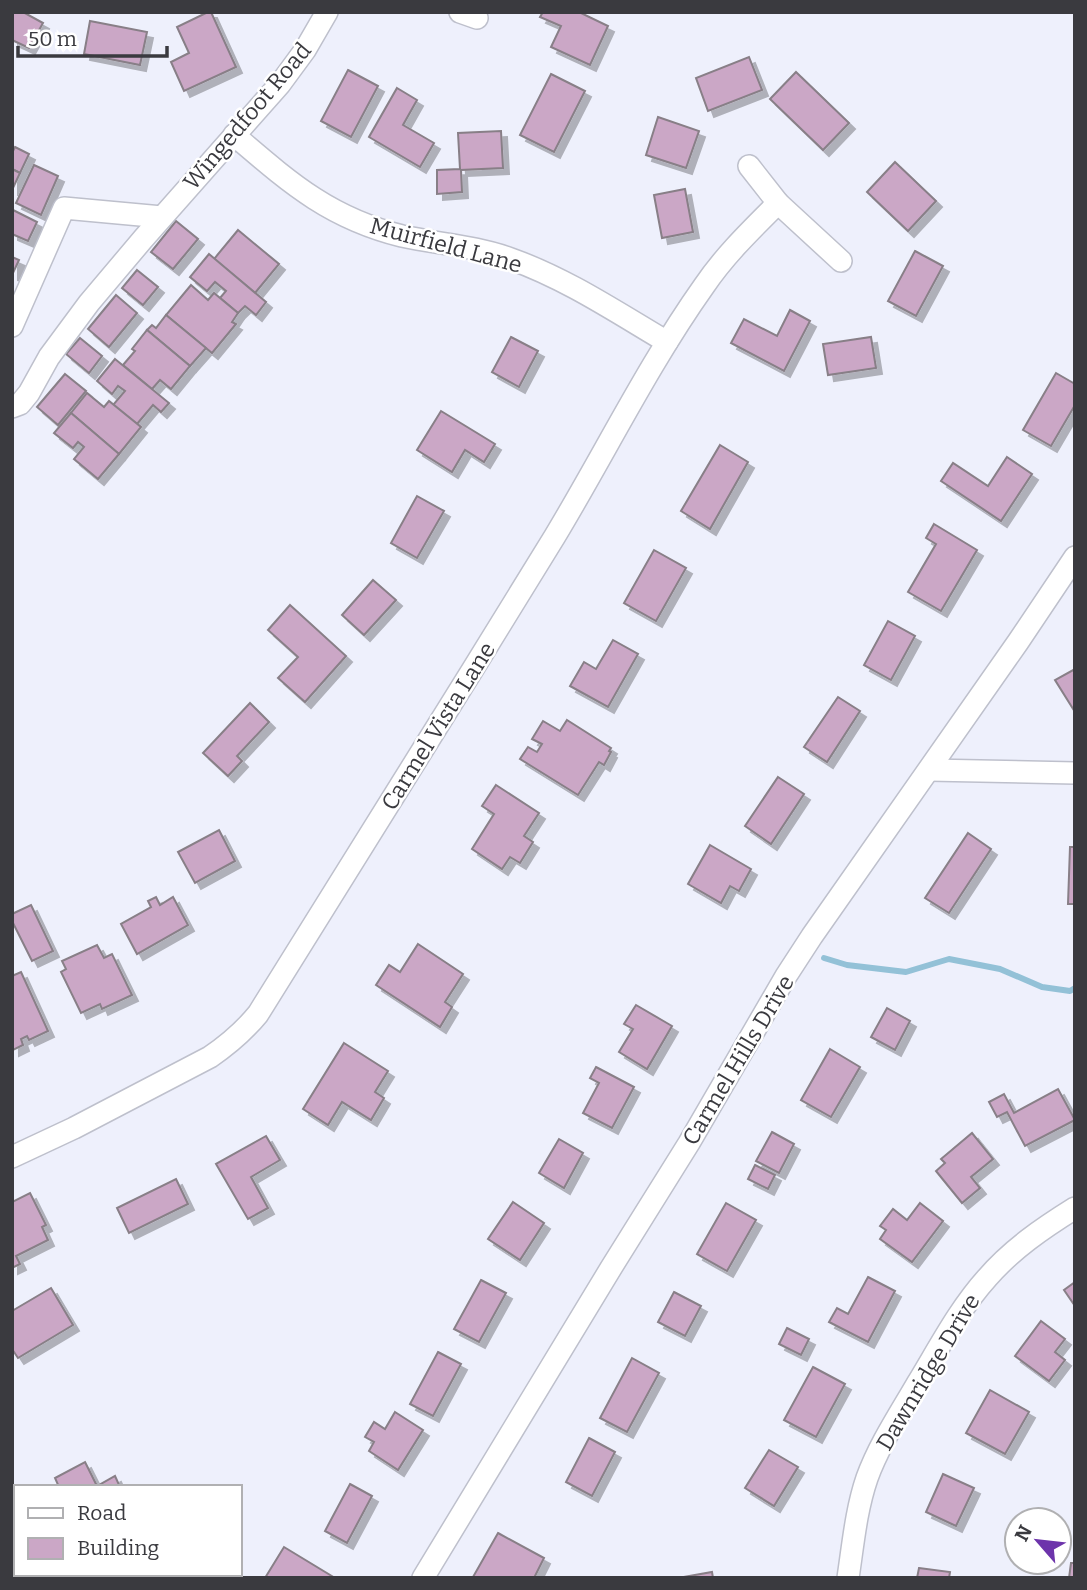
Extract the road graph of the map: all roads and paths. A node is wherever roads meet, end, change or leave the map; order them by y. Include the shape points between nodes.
1 (327, 12) edge
2 (234, 135) junction
3 (748, 166) dead end
4 (778, 203) junction
5 (162, 217) junction
6 (841, 261) dead end
7 (12, 326) edge
8 (667, 342) junction
9 (12, 407) edge
10 (1075, 556) edge
11 (929, 770) junction
12 (1075, 773) edge
13 (12, 1157) edge
14 (1075, 1208) edge
15 (423, 1578) edge
16 (848, 1578) edge

1 - 2 street, Wingedfoot Road via 305,50
2 - 5 street, Wingedfoot Road
2 - 8 street, Muirfield Lane via 293,185 344,216 381,230 519,262 568,283
3 - 4 street
4 - 6 street
4 - 8 street, Carmel Vista Lane via 720,264
5 - 7 street via 64,208
5 - 9 street, Wingedfoot Road via 48,357 29,393
8 - 13 street, Carmel Vista Lane via 507,614 249,1025 211,1057
10 - 11 street, Carmel Hills Drive
11 - 12 street
11 - 15 street, Carmel Hills Drive via 786,976
14 - 16 street, Dawnridge Drive via 1020,1246 961,1311 881,1444 856,1519

